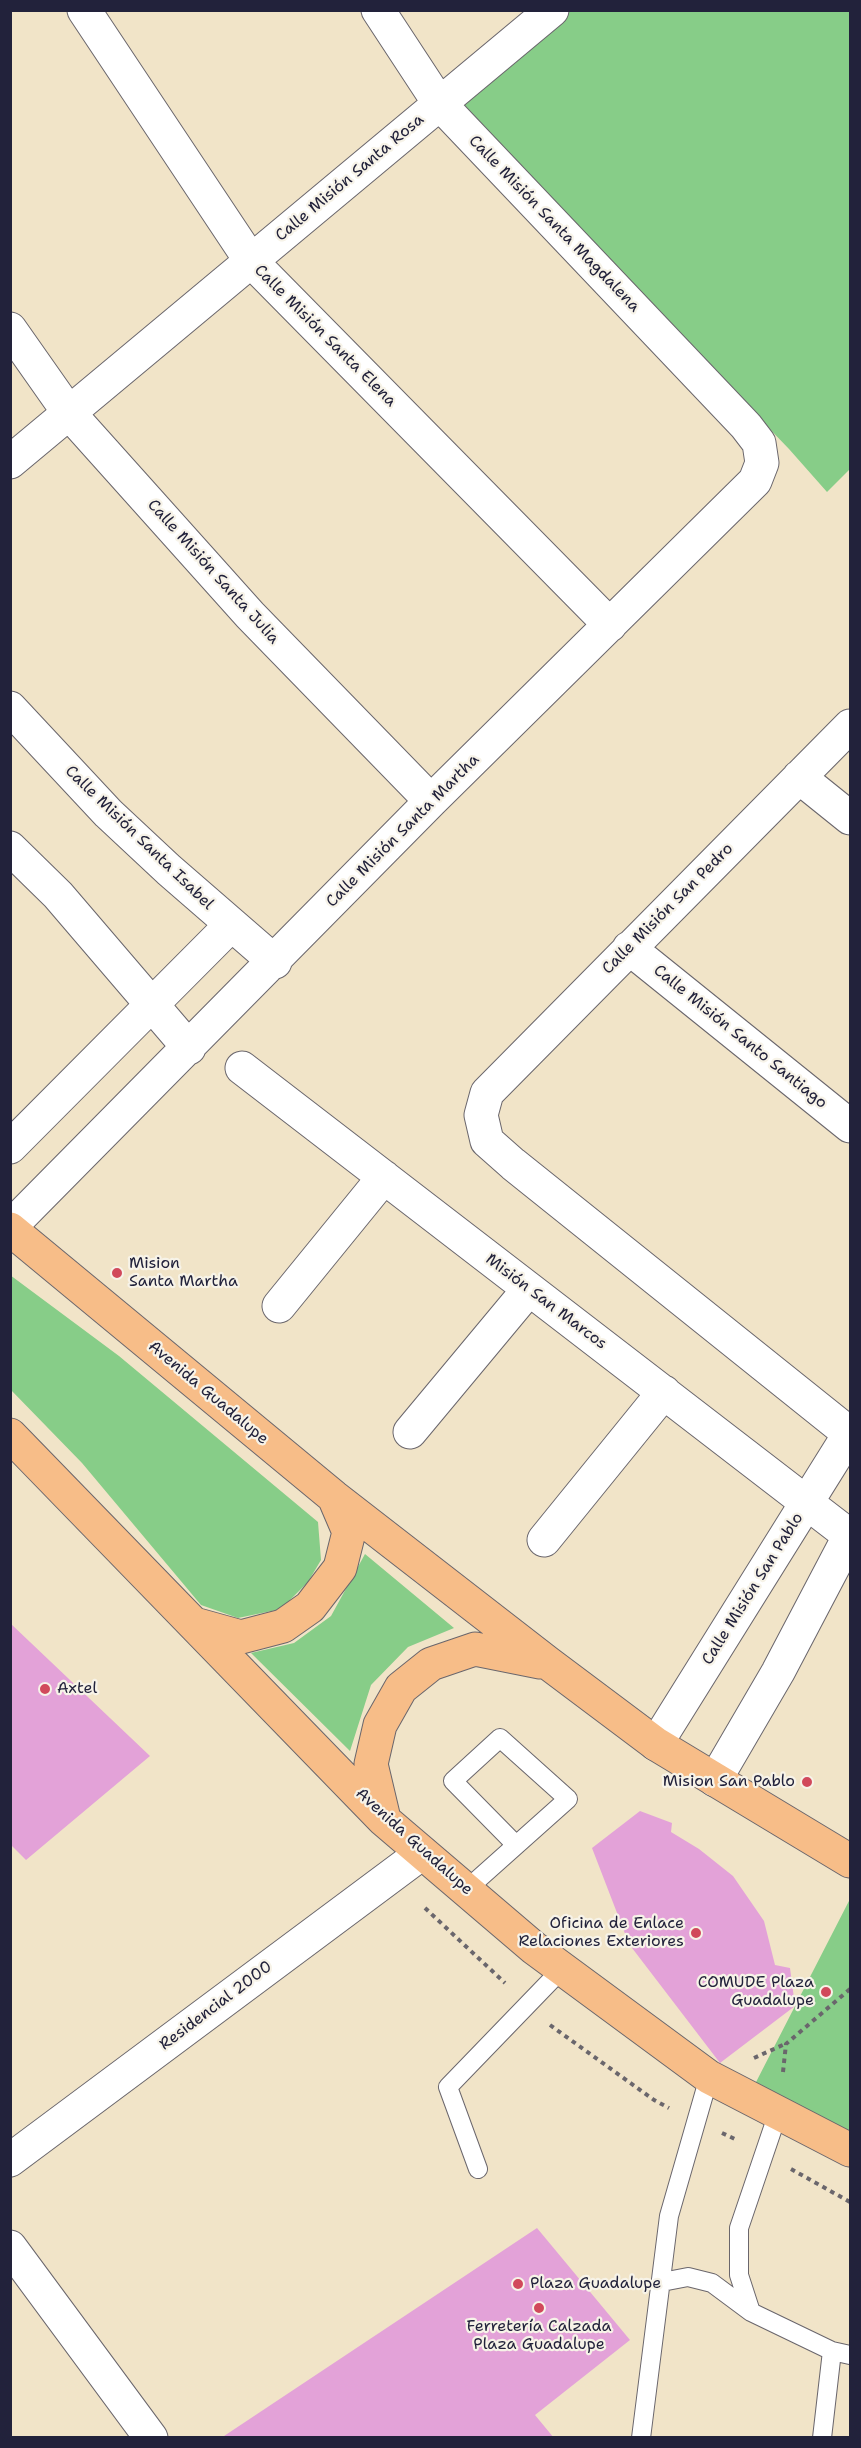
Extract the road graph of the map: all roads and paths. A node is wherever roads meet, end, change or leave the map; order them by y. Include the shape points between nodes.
1 (84, 10) edge
2 (378, 10) edge
3 (552, 10) edge
4 (439, 103) junction
5 (251, 261) junction
6 (10, 329) edge
7 (69, 413) junction
8 (746, 426) joint
9 (10, 462) edge
10 (610, 625) junction
11 (10, 708) edge
12 (850, 726) edge
13 (799, 777) junction
14 (431, 801) junction
15 (850, 818) edge
16 (10, 848) edge
17 (231, 925) junction
18 (629, 948) junction
19 (275, 962) junction
20 (152, 1004) junction
21 (189, 1047) junction
22 (242, 1068) dead end
23 (850, 1126) edge
24 (10, 1147) edge
25 (384, 1178) junction
26 (10, 1228) edge
27 (529, 1289) junction
28 (279, 1306) dead end
29 (664, 1392) junction
30 (410, 1432) dead end
31 (850, 1433) edge
32 (10, 1435) edge
33 (334, 1497) junction
34 (807, 1502) junction
35 (850, 1535) edge
36 (544, 1539) dead end
37 (196, 1624) junction
38 (548, 1663) junction
39 (656, 1744) junction
40 (715, 1780) junction
41 (384, 1820) junction
42 (516, 1845) junction
43 (422, 1853) junction
44 (850, 1861) edge
45 (466, 1890) junction
46 (562, 1969) junction
47 (850, 1989) edge
48 (709, 2077) junction
49 (778, 2113) junction
50 (850, 2150) edge
51 (10, 2160) edge
52 (478, 2169) dead end
53 (10, 2247) edge
54 (662, 2282) junction
55 (751, 2312) junction
56 (832, 2351) junction
57 (850, 2355) edge
58 (151, 2438) edge
59 (641, 2438) edge
60 (822, 2438) edge

1 - 5 street, Calle Misión Santa Elena
2 - 4 street, Calle Misión Santa Magdalena
3 - 4 street, Calle Misión Santa Rosa
4 - 5 street, Calle Misión Santa Rosa
4 - 8 street, Calle Misión Santa Magdalena
5 - 7 street, Calle Misión Santa Rosa
5 - 10 street, Calle Misión Santa Elena
6 - 7 street, Calle Misión Santa Julia
7 - 9 street, Calle Misión Santa Rosa
7 - 14 street, Calle Misión Santa Julia via 250,615
8 - 10 street, Calle Misión Santa Martha via 759,443 761,453 762,463 755,481
10 - 14 street, Calle Misión Santa Martha
11 - 17 street, Calle Misión Santa Isabel via 108,813
12 - 13 street, Calle Misión San Pedro
13 - 15 street
13 - 18 street, Calle Misión San Pedro
14 - 19 street, Calle Misión Santa Martha
16 - 20 street via 58,895
17 - 19 street, Calle Misión Santa Isabel
17 - 20 street
18 - 23 street, Calle Misión Santo Santiago
18 - 31 street, Calle Misión San Pedro via 487,1093 481,1115 487,1141
19 - 21 street, Calle Misión Santa Martha
20 - 21 street
20 - 24 street
21 - 26 street, Calle Misión Santa Martha
22 - 25 street, Misión San Marcos
25 - 27 street, Misión San Marcos
25 - 28 street
26 - 33 main road, Avenida Guadalupe
27 - 29 street, Misión San Marcos
27 - 30 street
29 - 34 street, Misión San Marcos
29 - 36 street
31 - 34 street, Calle Misión San Pablo
32 - 37 main road, Avenida Guadalupe
33 - 37 main road via 349,1532 340,1568 310,1607 283,1626 241,1637
33 - 38 main road, Avenida Guadalupe
34 - 35 street, Misión San Marcos
34 - 39 street, Calle Misión San Pablo
35 - 40 street via 778,1672
37 - 41 main road, Avenida Guadalupe
38 - 39 main road, Avenida Guadalupe
38 - 41 main road via 475,1649 431,1664 401,1688 380,1725 371,1764
39 - 40 main road, Avenida Guadalupe
40 - 44 main road, Avenida Guadalupe
41 - 43 main road, Avenida Guadalupe
42 - 42 lane via 568,1799 500,1738 453,1781
42 - 45 lane
43 - 45 main road, Avenida Guadalupe
43 - 51 street, Residencial 2000
45 - 46 main road, Avenida Guadalupe
46 - 48 main road, Avenida Guadalupe
46 - 52 lane via 448,2087
47 - 49 path via 786,2044
48 - 49 main road, Avenida Guadalupe
48 - 54 lane via 669,2216
49 - 50 main road, Avenida Guadalupe
49 - 55 lane via 739,2228 739,2275
53 - 58 street
54 - 55 lane via 688,2277 712,2283
54 - 59 lane
55 - 56 lane
56 - 57 lane
56 - 60 lane

